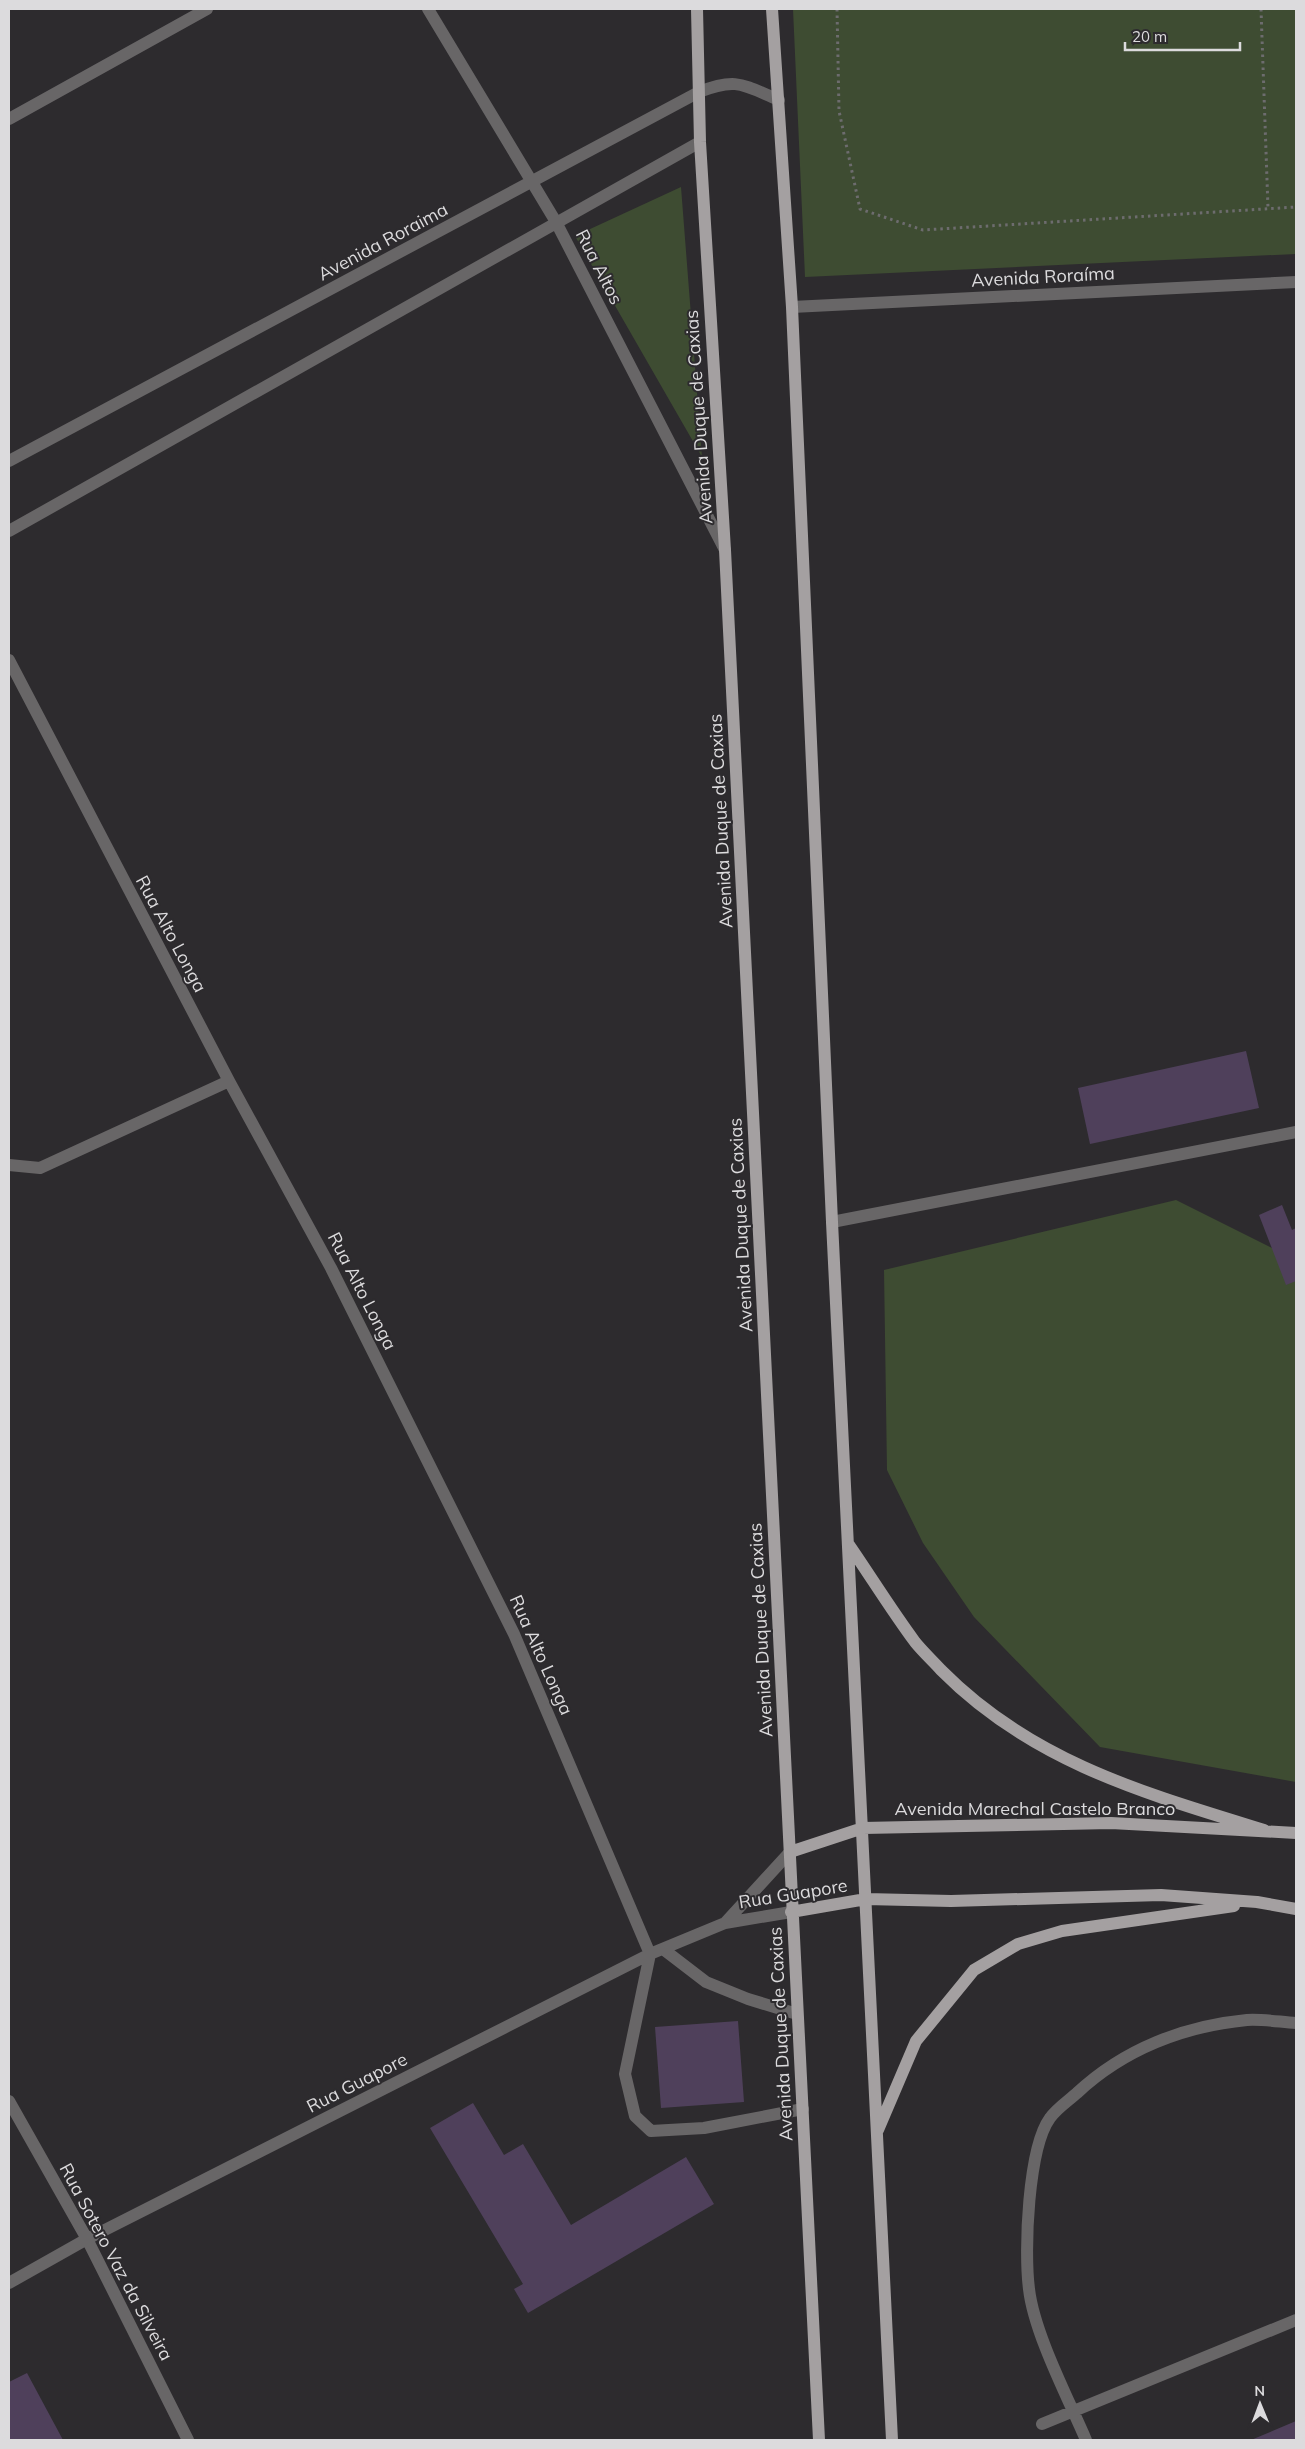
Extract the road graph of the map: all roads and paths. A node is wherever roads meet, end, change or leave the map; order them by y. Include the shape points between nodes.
1 (207, 9) edge
2 (428, 9) edge
3 (696, 9) edge
4 (772, 9) edge
5 (837, 9) edge
6 (1261, 9) edge
7 (699, 92) junction
8 (779, 100) junction
9 (9, 118) edge
10 (700, 142) junction
11 (531, 183) junction
12 (1296, 207) edge
13 (1268, 208) junction
14 (556, 222) junction
15 (1296, 282) edge
16 (792, 307) junction
17 (9, 461) edge
18 (9, 531) edge
19 (725, 550) junction
20 (9, 660) edge
21 (229, 1082) junction
22 (1296, 1132) edge
23 (9, 1165) edge
24 (832, 1222) junction
25 (848, 1544) junction
26 (864, 1828) junction
27 (1264, 1830) junction
28 (1296, 1833) edge
29 (790, 1852) junction
30 (866, 1899) junction
31 (1257, 1902) junction
32 (1296, 1909) edge
33 (791, 1912) junction
34 (725, 1922) junction
35 (663, 1948) junction
36 (650, 1954) junction
37 (797, 2014) junction
38 (1296, 2023) edge
39 (9, 2101) edge
40 (803, 2109) junction
41 (876, 2135) junction
42 (87, 2240) junction
43 (9, 2283) edge
44 (1296, 2320) edge
45 (1073, 2411) junction
46 (1042, 2424) dead end
47 (188, 2440) edge
48 (819, 2440) edge
49 (892, 2440) edge
50 (1086, 2440) edge

1 - 9 street
2 - 11 street, Rua Altos
3 - 7 main road, Avenida Duque de Caxias
4 - 8 main road
5 - 13 path via 839,111 860,209 923,230
6 - 13 path
7 - 8 street, Avenida Roraima via 734,82
7 - 10 main road, Avenida Duque de Caxias
7 - 11 street, Avenida Roraima
8 - 16 main road
10 - 14 street
10 - 19 main road, Avenida Duque de Caxias
11 - 14 street, Rua Altos
11 - 17 street, Avenida Roraima
12 - 13 path
14 - 18 street
14 - 19 street, Rua Altos
15 - 16 street, Avenida Roraíma
16 - 24 main road
19 - 29 main road, Avenida Duque de Caxias
20 - 21 street, Rua Alto Longa
21 - 23 street via 40,1168
21 - 36 street, Rua Alto Longa via 331,1268 514,1634
22 - 24 street
24 - 25 main road
25 - 26 main road
25 - 27 main road via 916,1643 964,1692 1012,1728 1081,1768 1148,1794
26 - 27 main road, Avenida Marechal Castelo Branco via 1111,1823
26 - 29 main road, Avenida Marechal Castelo Branco
26 - 30 main road
27 - 28 main road, Avenida Marechal Castelo Branco
29 - 33 main road, Avenida Duque de Caxias
29 - 34 street, Rua Guapore
30 - 31 main road via 951,1901 1161,1895
30 - 33 main road, Rua Guapore
30 - 41 main road
31 - 32 main road
31 - 41 main road via 1062,1931 1018,1944 974,1970 916,2040
33 - 34 street, Rua Guapore
33 - 37 main road, Avenida Duque de Caxias
34 - 35 street, Rua Guapore
35 - 36 street, Rua Guapore
35 - 37 street via 706,1982
36 - 40 street via 624,2074 636,2116 651,2131 704,2128
36 - 42 street, Rua Guapore
37 - 40 main road, Avenida Duque de Caxias
38 - 45 street via 1249,2020 1188,2029 1136,2050 1101,2073 1049,2119 1036,2153 1026,2238 1029,2290 1042,2335
39 - 42 street, Rua Sotero Vaz da Silveira
40 - 48 main road, Avenida Duque de Caxias
41 - 49 main road
42 - 43 street, Rua Guapore
42 - 47 street, Rua Sotero Vaz da Silveira
44 - 45 street
45 - 46 street
45 - 50 street

